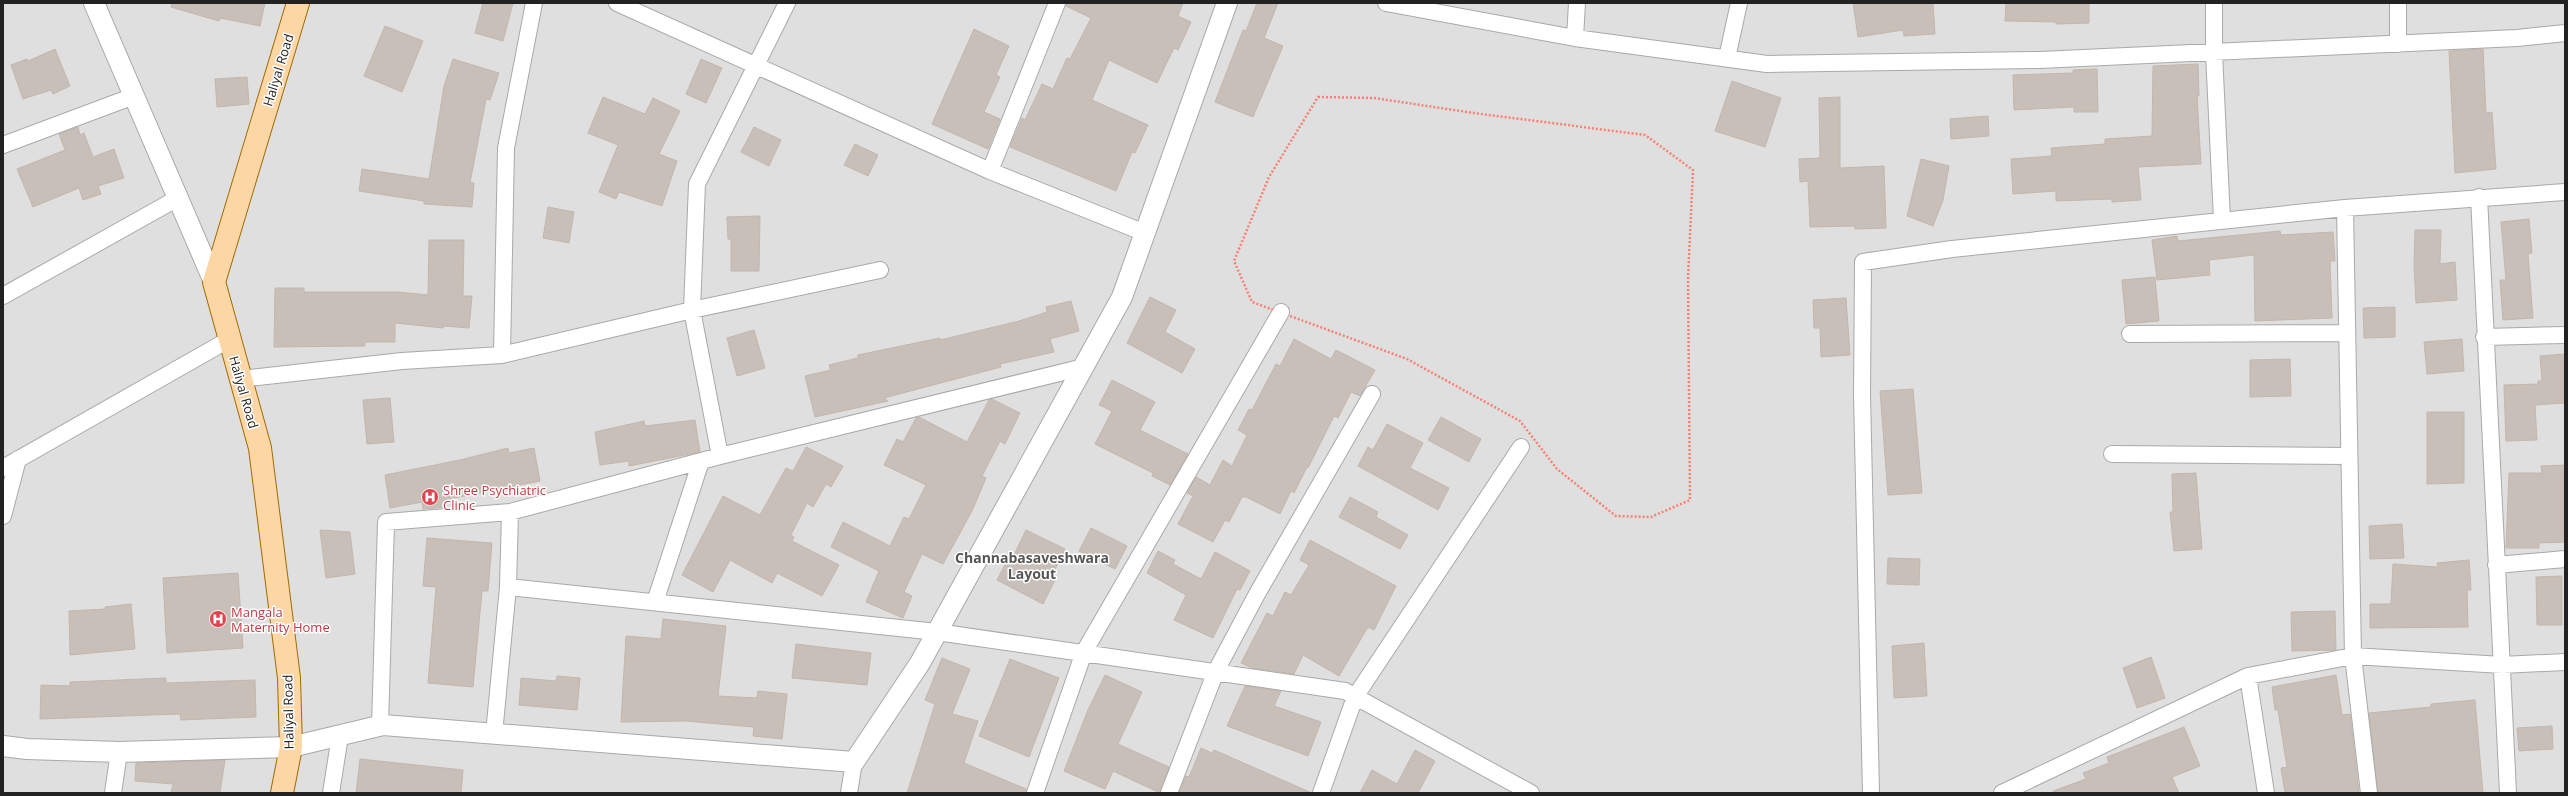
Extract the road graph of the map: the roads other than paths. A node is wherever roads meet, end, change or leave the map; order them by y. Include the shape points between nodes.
1 (94, 3) edge
2 (298, 3) edge
3 (534, 3) edge
4 (617, 3) edge
5 (787, 3) edge
6 (1057, 3) edge
7 (1227, 3) edge
8 (1386, 3) edge
9 (1577, 3) edge
10 (1739, 3) edge
11 (2214, 3) edge
12 (2398, 3) edge
13 (2565, 33) edge
14 (1575, 38) junction
15 (2398, 44) junction
16 (2214, 53) junction
17 (1727, 58) junction
18 (755, 67) junction
19 (134, 96) junction
20 (3, 145) edge
21 (990, 170) junction
22 (2565, 192) edge
23 (2479, 197) junction
24 (178, 198) junction
25 (2345, 208) junction
26 (2222, 220) junction
27 (1145, 233) junction
28 (880, 270) dead end
29 (214, 282) junction
30 (3, 296) edge
31 (692, 310) junction
32 (1281, 312) road end
33 (2347, 332) junction
34 (2130, 334) dead end
35 (2565, 335) edge
36 (2484, 337) junction
37 (230, 339) junction
38 (502, 355) junction
39 (1084, 367) junction
40 (241, 380) junction
41 (1372, 394) dead end
42 (1520, 447) dead end
43 (2112, 454) dead end
44 (720, 456) junction
45 (2349, 456) junction
46 (18, 459) junction
47 (701, 461) junction
48 (3, 468) edge
49 (510, 512) junction
50 (3, 516) edge
51 (2565, 559) edge
52 (2496, 565) junction
53 (508, 587) junction
54 (655, 602) junction
55 (937, 632) junction
56 (1084, 652) junction
57 (2353, 656) junction
58 (2565, 662) edge
59 (2502, 664) junction
60 (1216, 671) junction
61 (2248, 676) junction
62 (1355, 697) junction
63 (380, 726) junction
64 (494, 734) junction
65 (340, 736) junction
66 (3, 746) edge
67 (290, 747) junction
68 (120, 752) junction
69 (854, 762) junction
70 (113, 793) edge
71 (282, 793) edge
72 (331, 793) edge
73 (848, 793) edge
74 (1035, 793) edge
75 (1169, 793) edge
76 (1321, 793) edge
77 (1531, 793) edge
78 (1871, 793) edge
79 (2002, 793) edge
80 (2266, 793) edge
81 (2369, 793) edge
82 (2508, 793) edge

1 - 19 street
2 - 29 main road, Haliyal Road
3 - 38 street via 506,148
4 - 18 street
5 - 18 street
6 - 21 street
7 - 27 street
8 - 14 street
9 - 14 street
10 - 17 street
11 - 16 street
12 - 15 street
13 - 15 street
14 - 17 street
15 - 16 street
16 - 17 street via 2040,60 1767,64
16 - 26 street
18 - 21 street
18 - 31 street via 697,184
19 - 20 street
19 - 24 street
21 - 27 street
22 - 23 street
23 - 25 street
23 - 36 street
24 - 29 street
24 - 30 street
25 - 26 street
25 - 33 street
26 - 78 street via 1952,249 1863,262 1862,402
27 - 39 street via 1122,297
28 - 31 street
29 - 37 main road, Haliyal Road
31 - 38 street
31 - 44 street
32 - 56 street
33 - 34 street
33 - 45 street
35 - 36 street
36 - 52 street
37 - 40 main road, Haliyal Road
37 - 46 street
38 - 40 street via 402,361
39 - 44 street
39 - 55 street
40 - 67 main road, Haliyal Road via 260,448 289,678
41 - 60 street via 1257,594
42 - 62 street
43 - 45 street
44 - 47 street
45 - 57 street
46 - 48 street
46 - 50 street
47 - 49 street
47 - 54 street
49 - 53 street
49 - 63 street via 386,522
51 - 52 street
52 - 59 street
53 - 54 street
53 - 64 street
54 - 55 street
55 - 56 street
55 - 69 street via 920,663
56 - 60 street
56 - 74 street
57 - 59 street
57 - 61 street
57 - 81 street
58 - 59 street
59 - 82 street
60 - 62 street via 1345,691
60 - 75 street
61 - 79 street
61 - 80 street
62 - 76 street
62 - 77 street
63 - 64 street
63 - 65 street
64 - 69 street
65 - 67 street
65 - 72 street
66 - 68 street
67 - 68 street
67 - 71 main road, Haliyal Road
68 - 70 street
69 - 73 street

